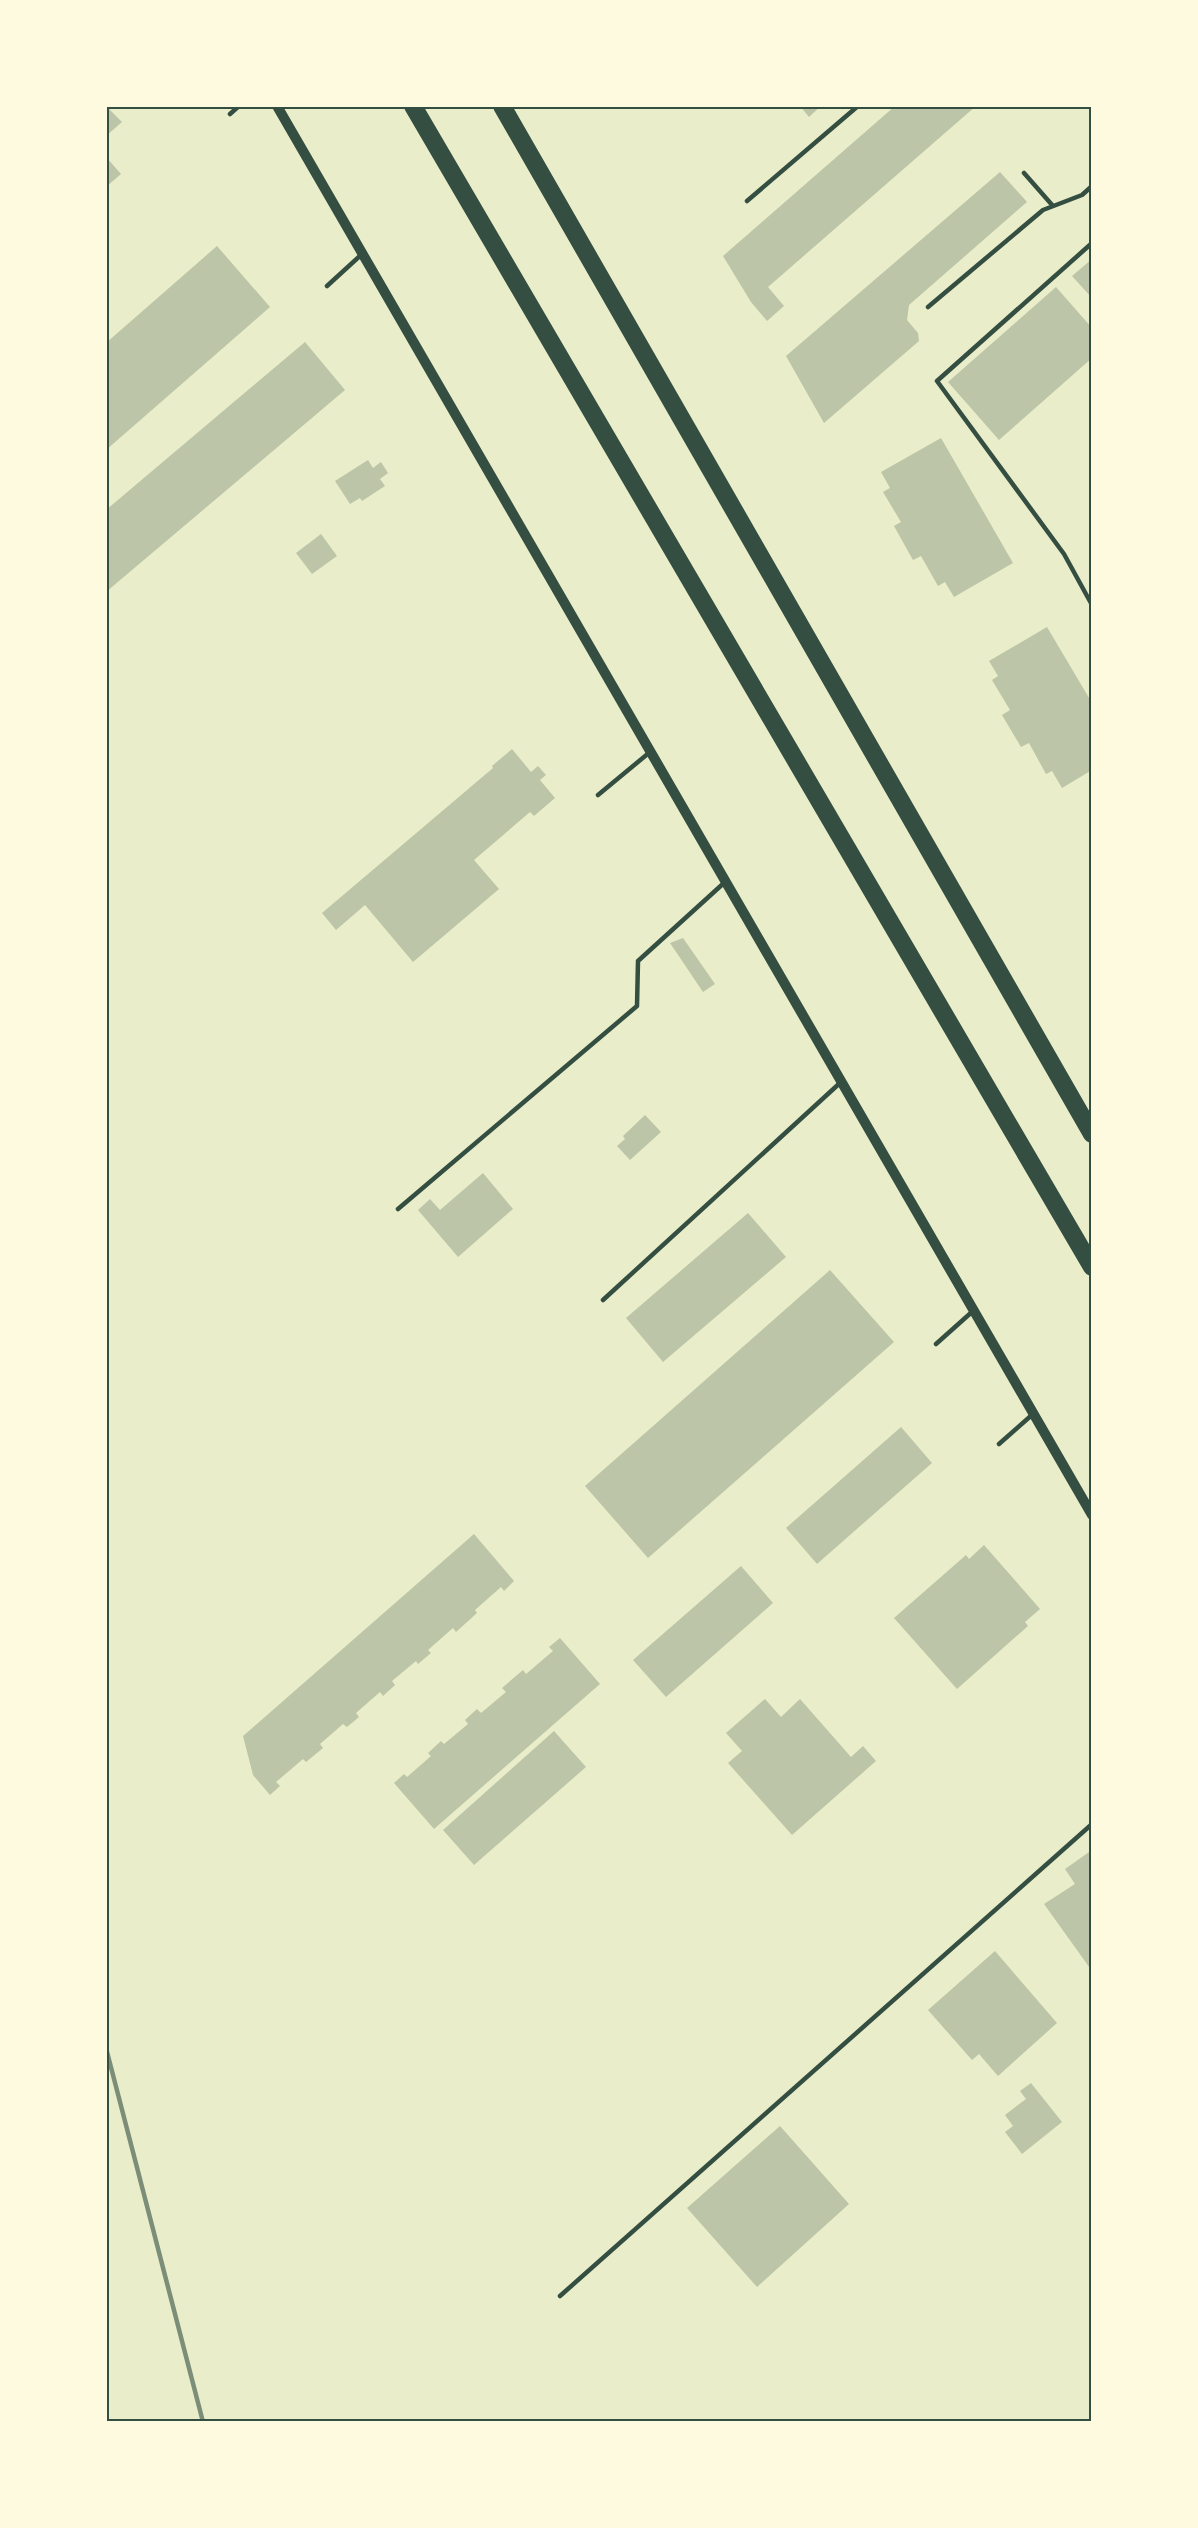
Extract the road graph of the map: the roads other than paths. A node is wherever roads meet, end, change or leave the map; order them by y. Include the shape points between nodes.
1 (239, 106) edge
2 (277, 106) edge
3 (413, 106) edge
4 (502, 106) edge
5 (858, 106) edge
6 (230, 114) dead end
7 (1024, 173) dead end
8 (1092, 186) edge
9 (747, 201) dead end
10 (1053, 206) junction
11 (1092, 243) edge
12 (362, 254) junction
13 (327, 286) dead end
14 (928, 306) dead end
15 (1092, 605) edge
16 (650, 752) junction
17 (598, 795) dead end
18 (725, 882) junction
19 (841, 1082) junction
20 (1092, 1134) edge
21 (398, 1209) dead end
22 (1092, 1267) edge
23 (603, 1300) dead end
24 (973, 1311) junction
25 (936, 1344) dead end
26 (1033, 1414) junction
27 (999, 1444) dead end
28 (1092, 1515) edge
29 (1092, 1824) edge
30 (560, 2296) dead end

1 - 6 lane
2 - 12 street
3 - 22 highway
4 - 20 highway
5 - 9 lane
7 - 10 lane
8 - 10 lane via 1082,195
10 - 14 lane via 1043,210
11 - 15 lane via 937,381 1064,554
12 - 13 lane
12 - 16 street
16 - 17 lane
16 - 18 street
18 - 19 street
18 - 21 lane via 638,961 637,1006
19 - 23 lane
19 - 24 street
24 - 25 lane
24 - 26 street
26 - 27 lane
26 - 28 street
29 - 30 lane

